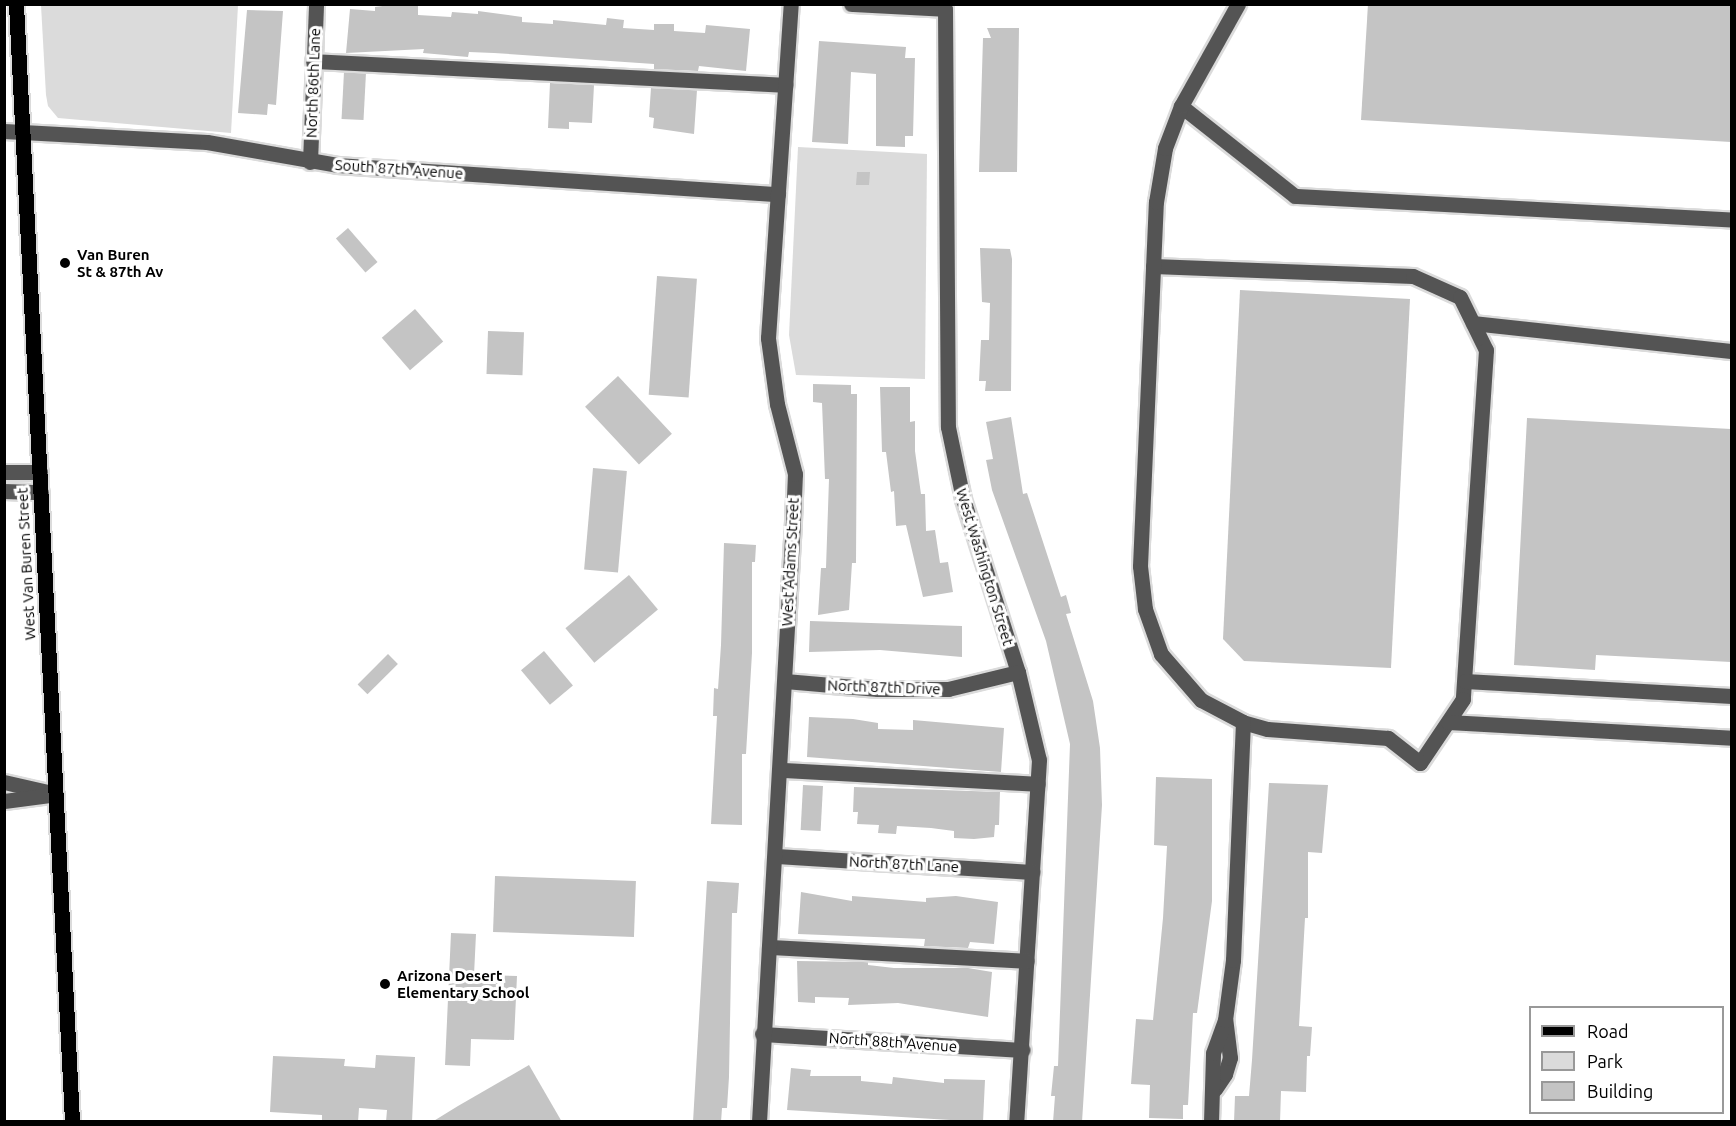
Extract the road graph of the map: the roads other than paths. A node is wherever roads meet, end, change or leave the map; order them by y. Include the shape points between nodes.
1 (16, 4) edge
2 (316, 4) edge
3 (790, 4) edge
4 (851, 4) edge
5 (1238, 4) edge
6 (313, 61) junction
7 (786, 85) junction
8 (1181, 106) junction
9 (4, 131) edge
10 (22, 132) junction
11 (310, 162) junction
12 (778, 194) junction
13 (1731, 220) edge
14 (1153, 266) junction
15 (1473, 323) junction
16 (1731, 351) edge
17 (4, 472) edge
18 (40, 472) junction
19 (4, 491) edge
20 (41, 492) junction
21 (1018, 672) junction
22 (785, 681) junction
23 (1465, 681) junction
24 (1731, 696) edge
25 (1243, 722) junction
26 (1448, 722) junction
27 (1731, 738) edge
28 (782, 770) junction
29 (4, 782) edge
30 (1038, 784) junction
31 (56, 794) junction
32 (4, 801) edge
33 (776, 856) junction
34 (1033, 872) junction
35 (769, 947) junction
36 (1026, 961) junction
37 (762, 1034) junction
38 (1023, 1050) junction
39 (72, 1122) edge
40 (759, 1122) edge
41 (1016, 1122) edge
42 (1211, 1122) edge

1 - 10 main road, West Van Buren Street
2 - 6 street, North 86th Lane
3 - 7 street, West Adams Street
4 - 21 street, West Washington Street via 945,9 948,427 963,499
5 - 8 street
6 - 7 street
6 - 11 street, North 86th Lane
7 - 12 street, West Adams Street
8 - 13 street via 1295,196
8 - 14 street via 1164,148
9 - 10 street, South 87th Avenue
10 - 11 street, South 87th Avenue via 207,142
10 - 18 main road, West Van Buren Street
11 - 12 street, South 87th Avenue
12 - 22 street, West Adams Street via 768,338 777,404 795,474
14 - 15 street via 1413,276 1460,297
14 - 25 street via 1140,566 1145,609 1161,654 1178,676 1200,700
15 - 16 street
15 - 23 street via 1486,350
17 - 18 street
18 - 20 main road, West Van Buren Street
19 - 20 street
20 - 31 main road, West Van Buren Street
21 - 22 street, North 87th Drive via 948,689 878,690
21 - 30 street, West Washington Street via 1039,760
22 - 28 street, West Adams Street
23 - 24 street
23 - 26 street via 1464,699
25 - 26 street via 1266,729 1388,738 1420,763
25 - 42 street via 1233,960 1226,1020 1213,1053 1215,1089
26 - 27 street
28 - 30 street
28 - 33 street, West Adams Street
29 - 31 street
30 - 34 street, West Washington Street
31 - 32 street
31 - 39 main road, West Van Buren Street
33 - 34 street, North 87th Lane
33 - 35 street, West Adams Street
34 - 36 street, West Washington Street
35 - 36 street
35 - 37 street, West Adams Street
36 - 38 street, West Washington Street
37 - 38 street, North 88th Avenue
37 - 40 street, West Adams Street
38 - 41 street, West Washington Street

